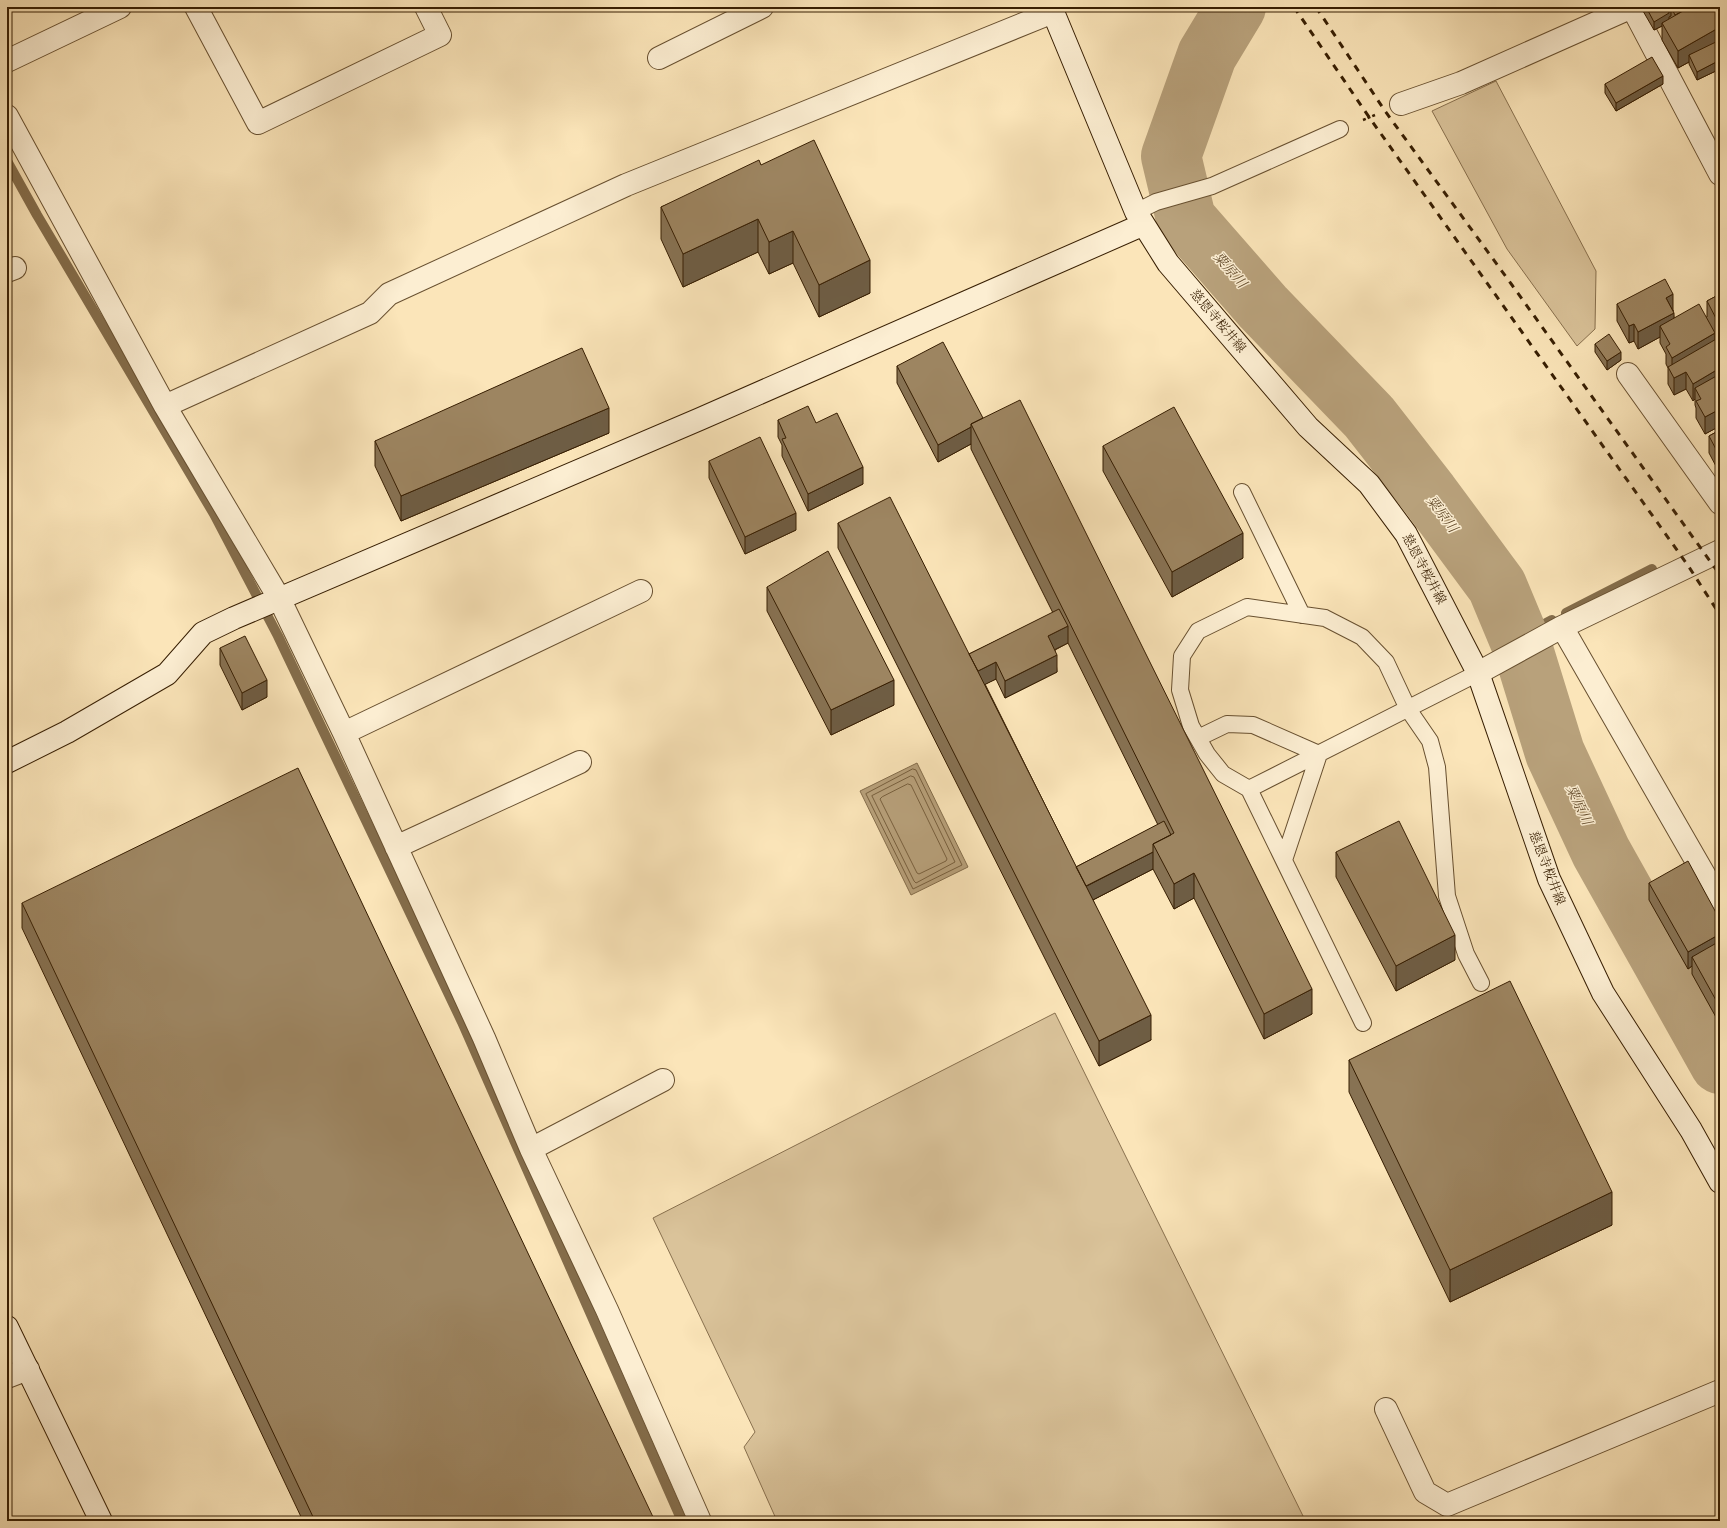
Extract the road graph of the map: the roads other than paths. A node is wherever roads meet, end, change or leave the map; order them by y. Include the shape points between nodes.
1 (120, 7) edge
2 (196, 7) edge
3 (426, 7) edge
4 (762, 7) edge
5 (1632, 7) edge
6 (1052, 10) edge
7 (659, 58) dead end
8 (7, 61) edge
9 (1401, 104) road end
10 (7, 116) edge
11 (1340, 129) road end
12 (1720, 174) edge
13 (1139, 218) junction
14 (1628, 374) dead end
15 (165, 406) junction
16 (1242, 492) dead end
17 (1720, 503) edge
18 (1720, 551) edge
19 (641, 591) dead end
20 (279, 598) junction
21 (1302, 615) junction
22 (1562, 627) junction
23 (1478, 673) junction
24 (1408, 709) junction
25 (344, 732) junction
26 (1198, 738) junction
27 (1319, 754) junction
28 (7, 762) edge
29 (580, 762) dead end
30 (1249, 789) junction
31 (396, 847) junction
32 (1284, 860) junction
33 (1720, 902) edge
34 (1481, 983) dead end
35 (1363, 1023) dead end
36 (663, 1080) dead end
37 (531, 1149) junction
38 (1720, 1182) edge
39 (7, 1327) edge
40 (28, 1369) junction
41 (7, 1377) edge
42 (1720, 1391) edge
43 (1386, 1409) dead end
44 (101, 1521) edge
45 (700, 1521) edge

1 - 8 street
2 - 3 street via 258,123 440,34
4 - 7 street
5 - 9 street via 1461,83
5 - 12 street
6 - 13 street, 慈恩寺桜井線
6 - 15 street via 626,185 388,294 370,313
10 - 15 street
11 - 13 lane via 1212,186 1156,202
13 - 20 street via 700,419
13 - 23 street, 慈恩寺桜井線 via 1168,263 1308,426 1368,484 1402,527
14 - 17 street
15 - 20 street
16 - 21 lane
18 - 22 street
19 - 25 street
20 - 25 street
20 - 28 street via 203,633 167,674 67,732
21 - 24 lane via 1325,618 1362,637 1386,662
21 - 26 lane via 1248,607 1198,631 1182,656 1180,690 1191,726
22 - 23 street
22 - 33 street
23 - 24 lane
23 - 38 street, 慈恩寺桜井線 via 1549,879 1603,993 1691,1130
24 - 27 lane
24 - 34 lane via 1430,741 1437,767 1447,896 1466,954
25 - 31 street
26 - 27 lane via 1227,724 1253,725
26 - 30 lane via 1223,774
27 - 30 lane
27 - 32 lane
29 - 31 street
30 - 32 lane
31 - 37 street via 484,1038
32 - 35 lane
36 - 37 street
37 - 45 street via 607,1310
39 - 40 street
40 - 41 street
40 - 44 street
42 - 43 street via 1447,1504 1425,1492

